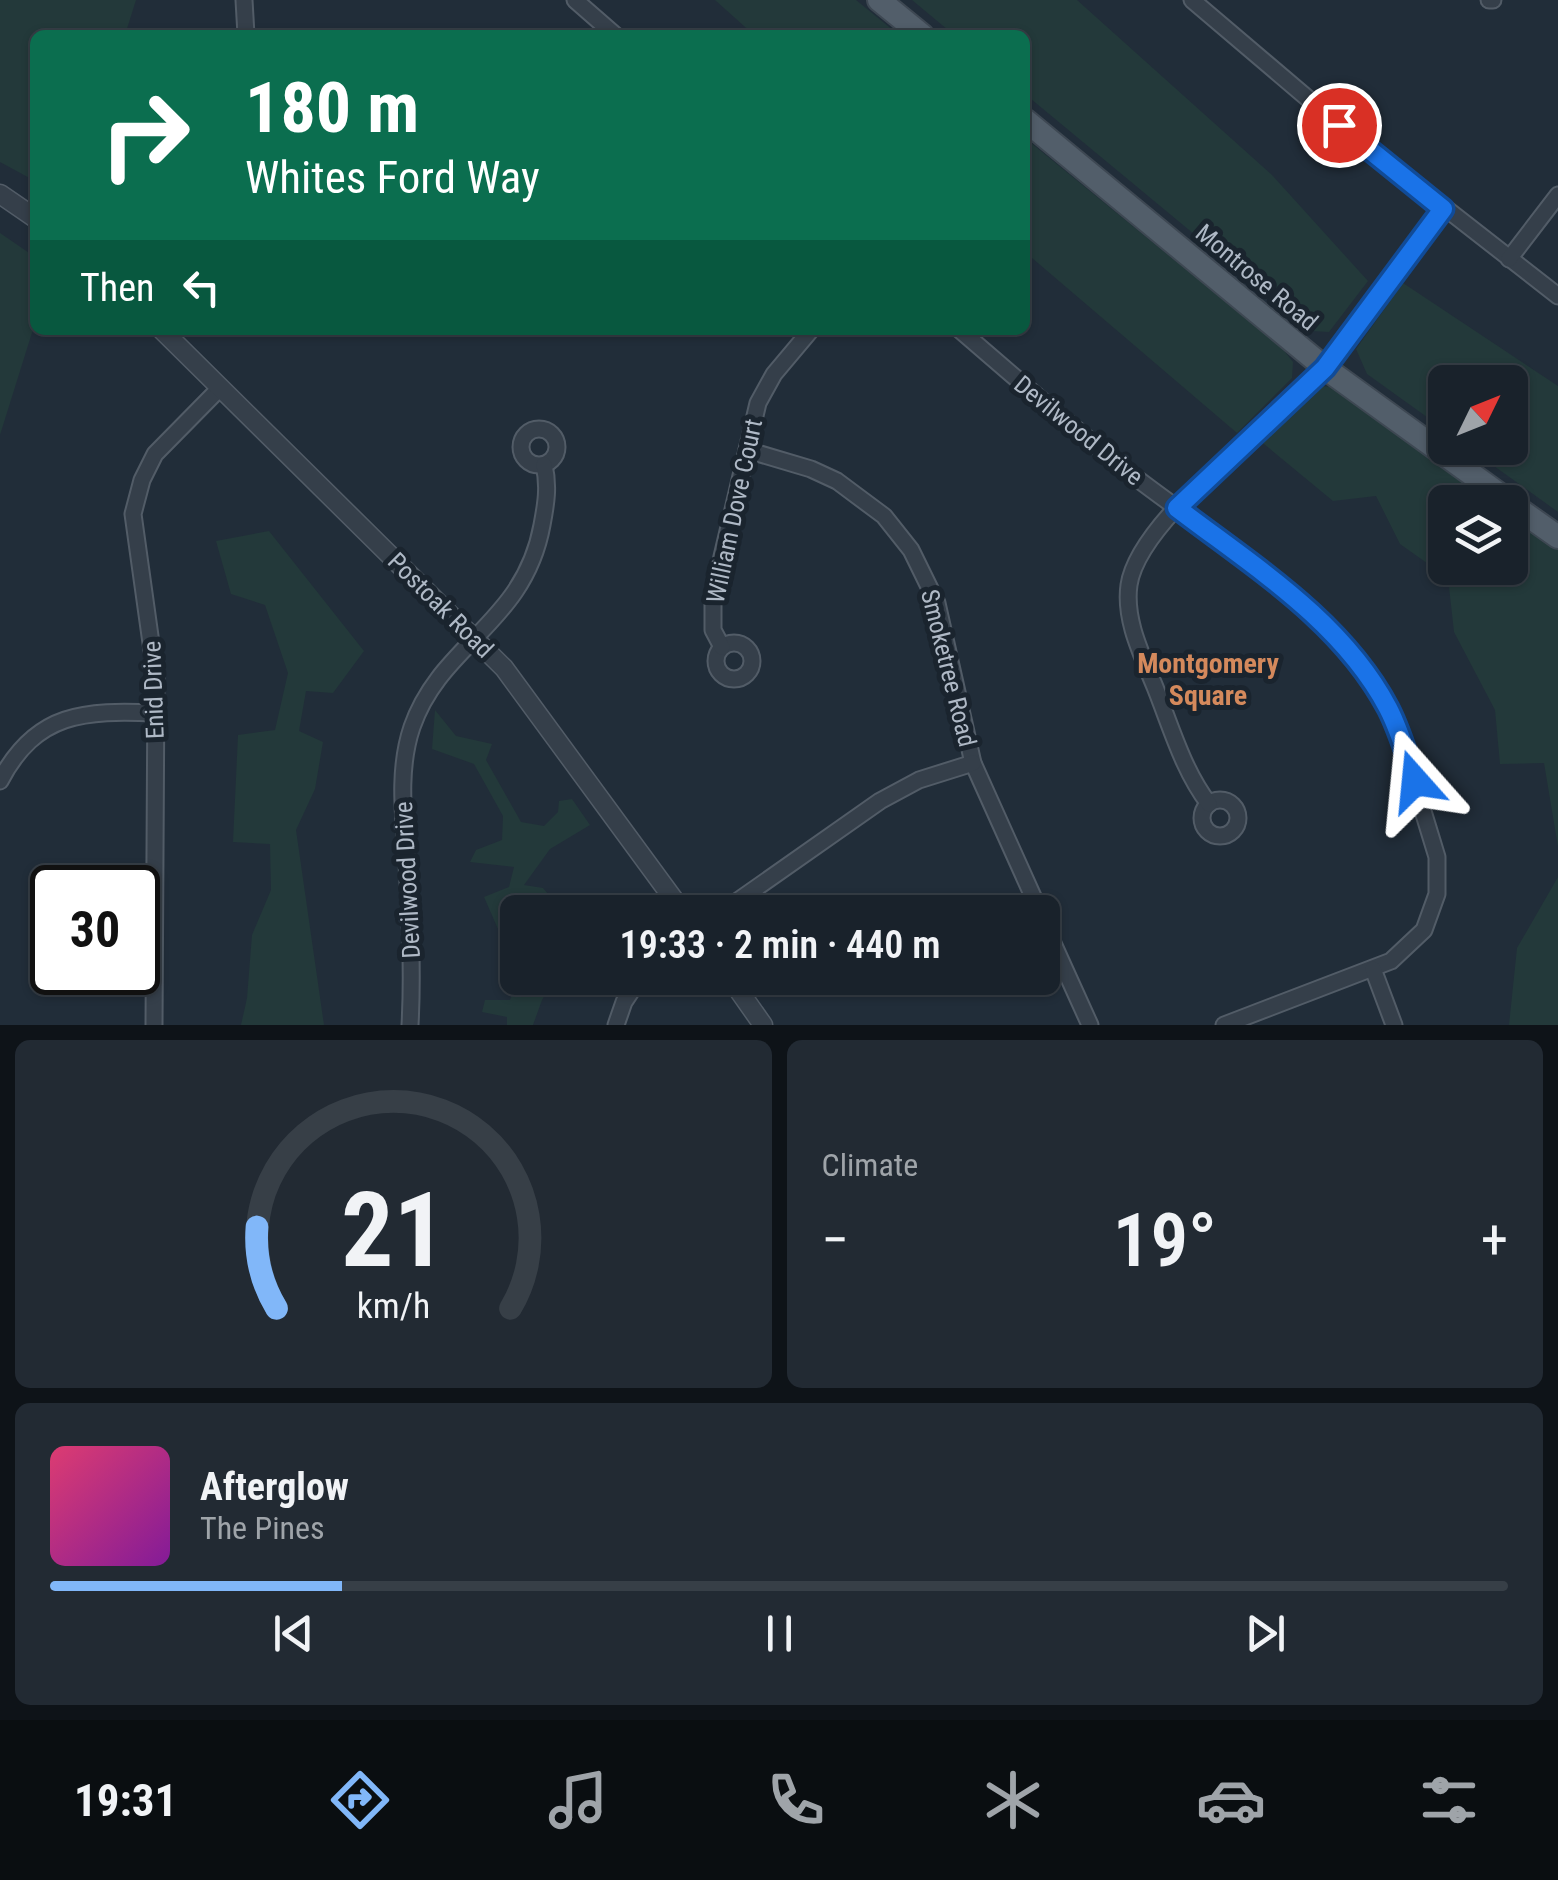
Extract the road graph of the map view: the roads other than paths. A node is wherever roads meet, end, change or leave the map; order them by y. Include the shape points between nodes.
1 (244, 0) edge
2 (575, 0) edge
3 (880, 0) edge
4 (1200, 2) edge
5 (246, 30) edge
6 (608, 30) edge
7 (916, 30) edge
8 (1030, 124) edge
9 (0, 194) edge
10 (1558, 195) edge
11 (1443, 209) junction
12 (30, 215) edge
13 (1510, 259) junction
14 (1558, 296) edge
15 (167, 335) edge
16 (807, 335) edge
17 (966, 335) edge
18 (1325, 368) junction
19 (220, 388) junction
20 (747, 450) junction
21 (544, 464) dead end
22 (1487, 485) edge
23 (1177, 508) junction
24 (1528, 516) edge
25 (1558, 538) edge
26 (476, 638) junction
27 (722, 648) dead end
28 (156, 713) junction
29 (973, 763) junction
30 (0, 781) edge
31 (1209, 804) dead end
32 (671, 895) edge
33 (746, 895) edge
34 (1032, 895) edge
35 (1060, 958) edge
36 (1373, 969) junction
37 (629, 995) edge
38 (742, 995) edge
39 (154, 1025) edge
40 (410, 1025) edge
41 (616, 1025) edge
42 (764, 1025) edge
43 (1090, 1025) edge
44 (1224, 1025) edge
45 (1394, 1025) edge

1 - 5 street
2 - 6 street
3 - 7 main road
4 - 11 street
8 - 18 main road, Montrose Road
9 - 12 street
10 - 13 street
11 - 13 street
11 - 18 street
13 - 14 street
15 - 19 street, Postoak Road
16 - 20 street, William Dove Court via 762,393
17 - 23 street, Devilwood Drive
18 - 22 main road, Montrose Road
18 - 23 street
19 - 26 street, Postoak Road
19 - 28 street, Enid Drive via 155,454 133,514
20 - 27 street, William Dove Court via 713,595 713,630
20 - 29 street, Smoketree Road via 837,481 884,516 911,550 936,603
21 - 26 street, Devilwood Drive via 547,494 533,561 517,593
23 - 31 street via 1136,559 1129,612 1194,784
23 - 36 street, Devilwood Drive via 1330,630 1397,726 1439,876 1418,938
24 - 25 main road, Montrose Road
26 - 32 street, Postoak Road via 525,692
26 - 40 street, Devilwood Drive via 428,694 404,759
28 - 30 street via 70,717 20,748
28 - 39 street, Enid Drive
29 - 33 street via 880,801
29 - 34 street, Smoketree Road
35 - 43 street, Smoketree Road
36 - 44 street, Devilwood Drive
36 - 45 street
37 - 41 street
38 - 42 street

